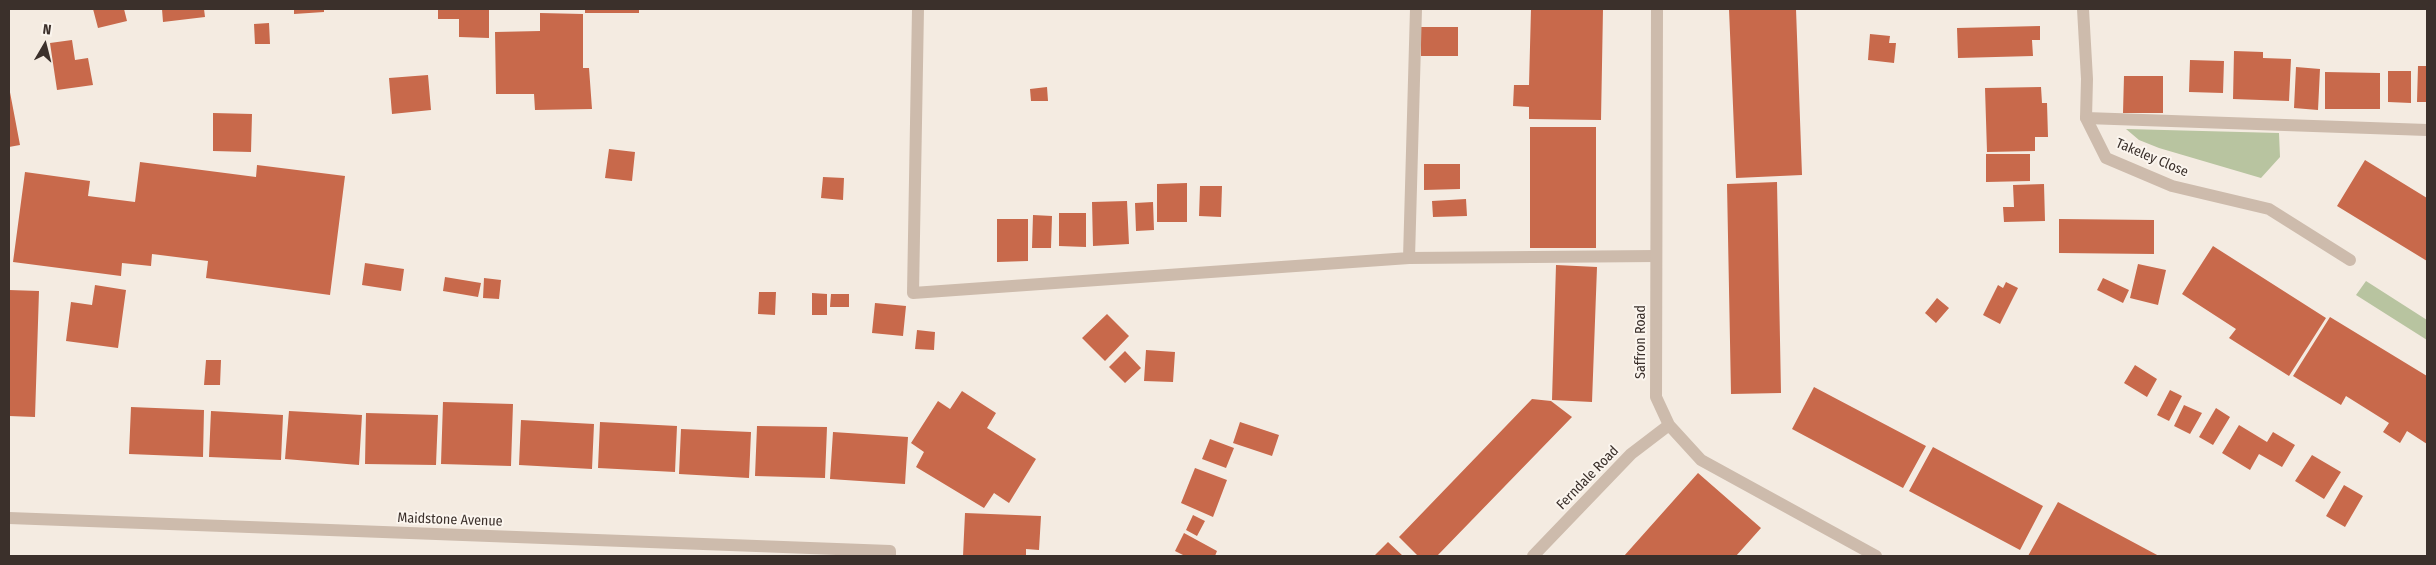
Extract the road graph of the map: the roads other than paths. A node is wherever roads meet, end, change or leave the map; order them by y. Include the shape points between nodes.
1 (918, 9) edge
2 (1416, 9) edge
3 (1657, 9) edge
4 (2083, 9) edge
5 (2086, 118) junction
6 (2427, 130) edge
7 (1656, 256) junction
8 (1409, 258) junction
9 (2350, 260) dead end
10 (1669, 425) junction
11 (9, 518) edge
12 (890, 554) edge
13 (1533, 556) edge
14 (1876, 556) edge

1 - 8 street via 913,293
2 - 8 street
3 - 7 street, Saffron Road
4 - 5 street, Takeley Close
5 - 6 street
5 - 9 street, Takeley Close via 2106,158 2172,186 2269,209
7 - 8 street
7 - 10 street, Saffron Road via 1656,397
10 - 13 street, Ferndale Road via 1631,454
10 - 14 street, Saffron Road via 1701,460
11 - 12 street, Maidstone Avenue

